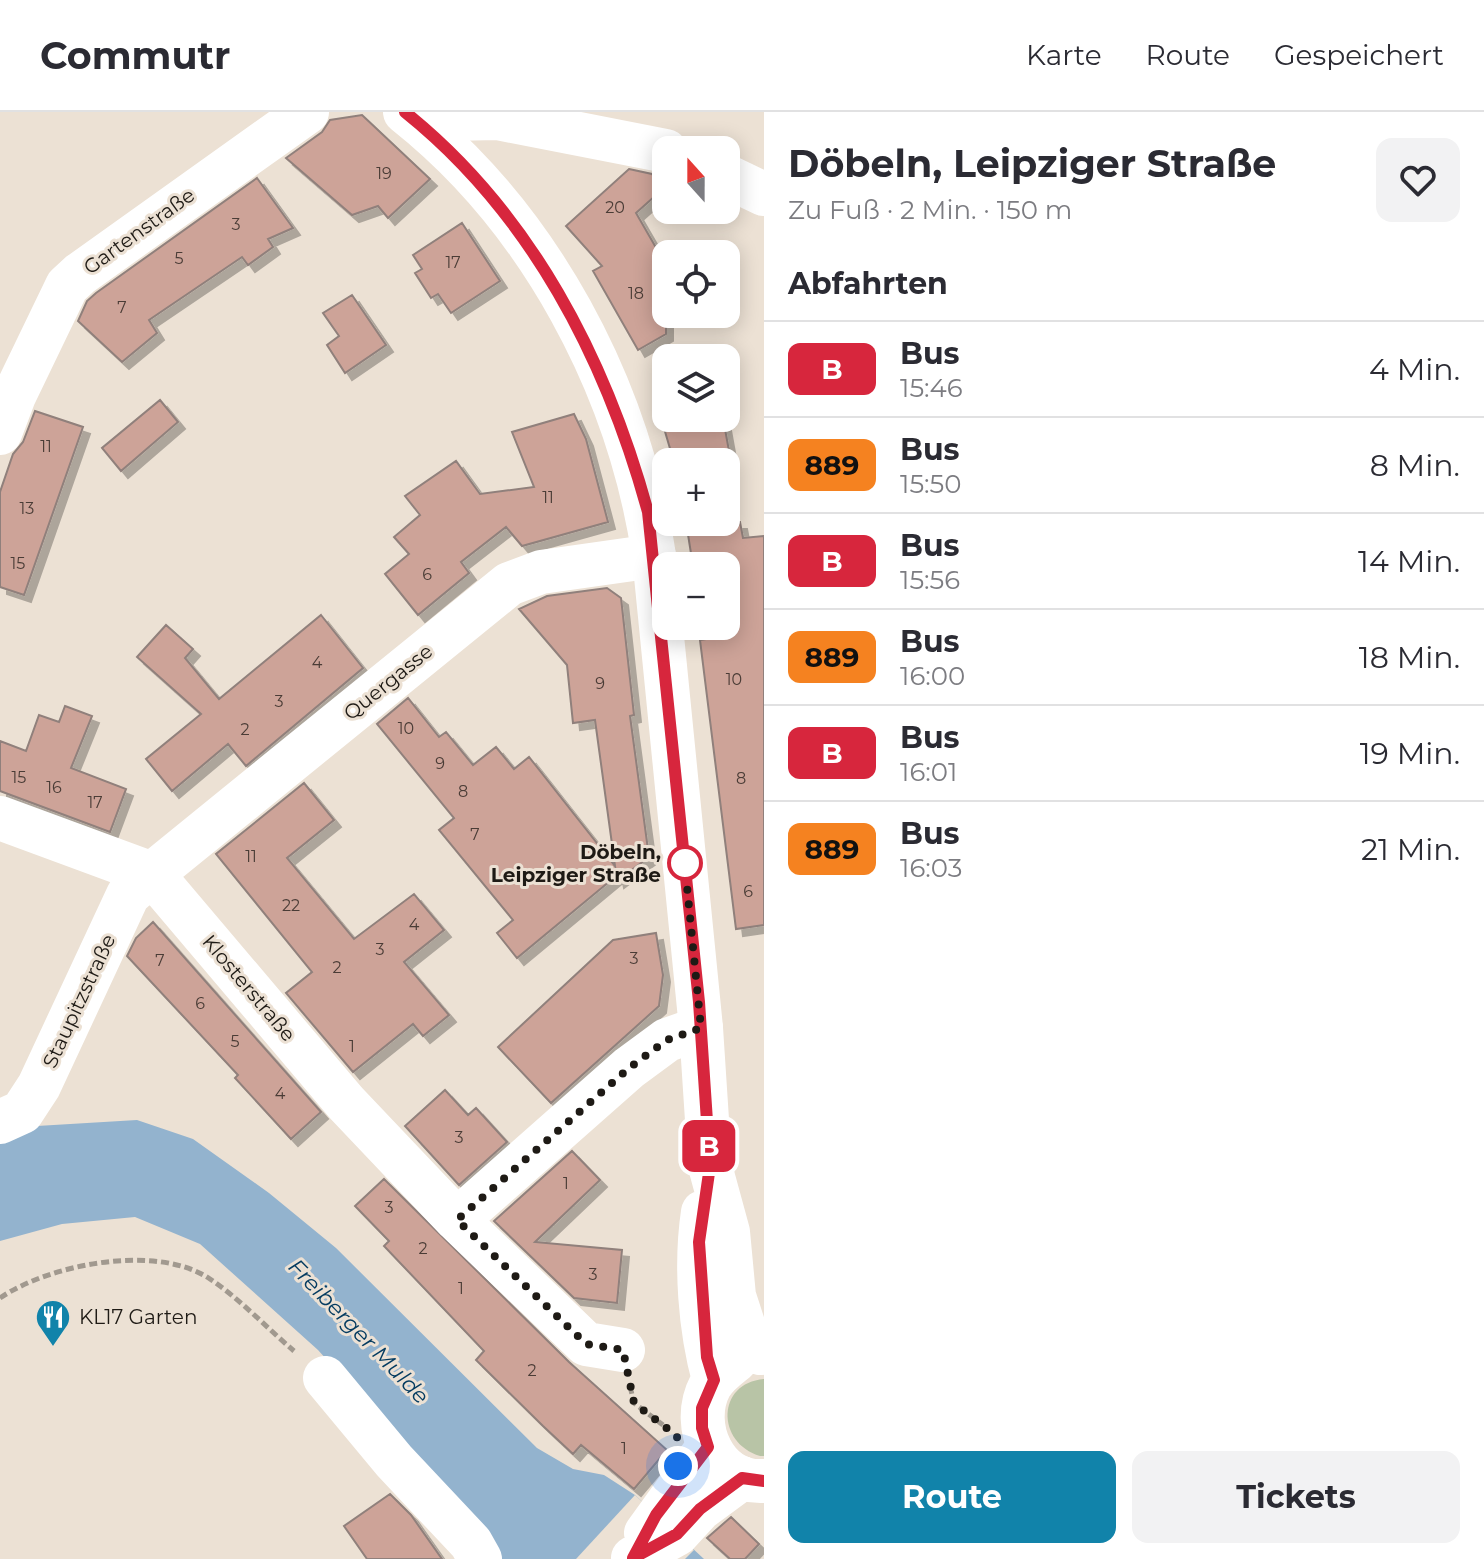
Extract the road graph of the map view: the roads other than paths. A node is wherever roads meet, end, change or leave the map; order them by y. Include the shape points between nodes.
1 (307, 112) edge
2 (416, 121) edge
3 (652, 148) edge
4 (740, 183) edge
5 (764, 194) edge
6 (0, 433) edge
7 (653, 552) edge
8 (652, 556) edge
9 (662, 640) edge
10 (0, 818) edge
11 (152, 874) junction
12 (701, 1028) junction
13 (0, 1122) edge
14 (710, 1166) junction
15 (457, 1220) junction
16 (623, 1350) road end
17 (762, 1354) edge
18 (325, 1378) road end
19 (714, 1380) junction
20 (708, 1447) junction
21 (753, 1479) edge
22 (667, 1524) junction
23 (632, 1558) edge
24 (480, 1559) edge

1 - 6 street, Gartenstraße via 67,286
2 - 3 street via 497,118
2 - 7 street via 507,217 577,325 628,440
4 - 5 street
8 - 11 street, Quergasse via 541,572 509,584
9 - 12 street
10 - 11 street, Klosterstraße
11 - 13 street, Staupitzstraße via 128,895 39,1086 22,1112
11 - 15 street, Klosterstraße via 346,1103
12 - 14 street
12 - 15 street via 667,1040 629,1068
14 - 17 street via 728,1232 734,1296 746,1333
14 - 19 street via 699,1242 707,1357
15 - 16 street, Klosterstraße via 586,1344
17 - 19 street via 736,1360
18 - 24 street
19 - 20 street via 702,1408
20 - 21 street via 720,1463
20 - 22 street
21 - 22 street
22 - 23 street

